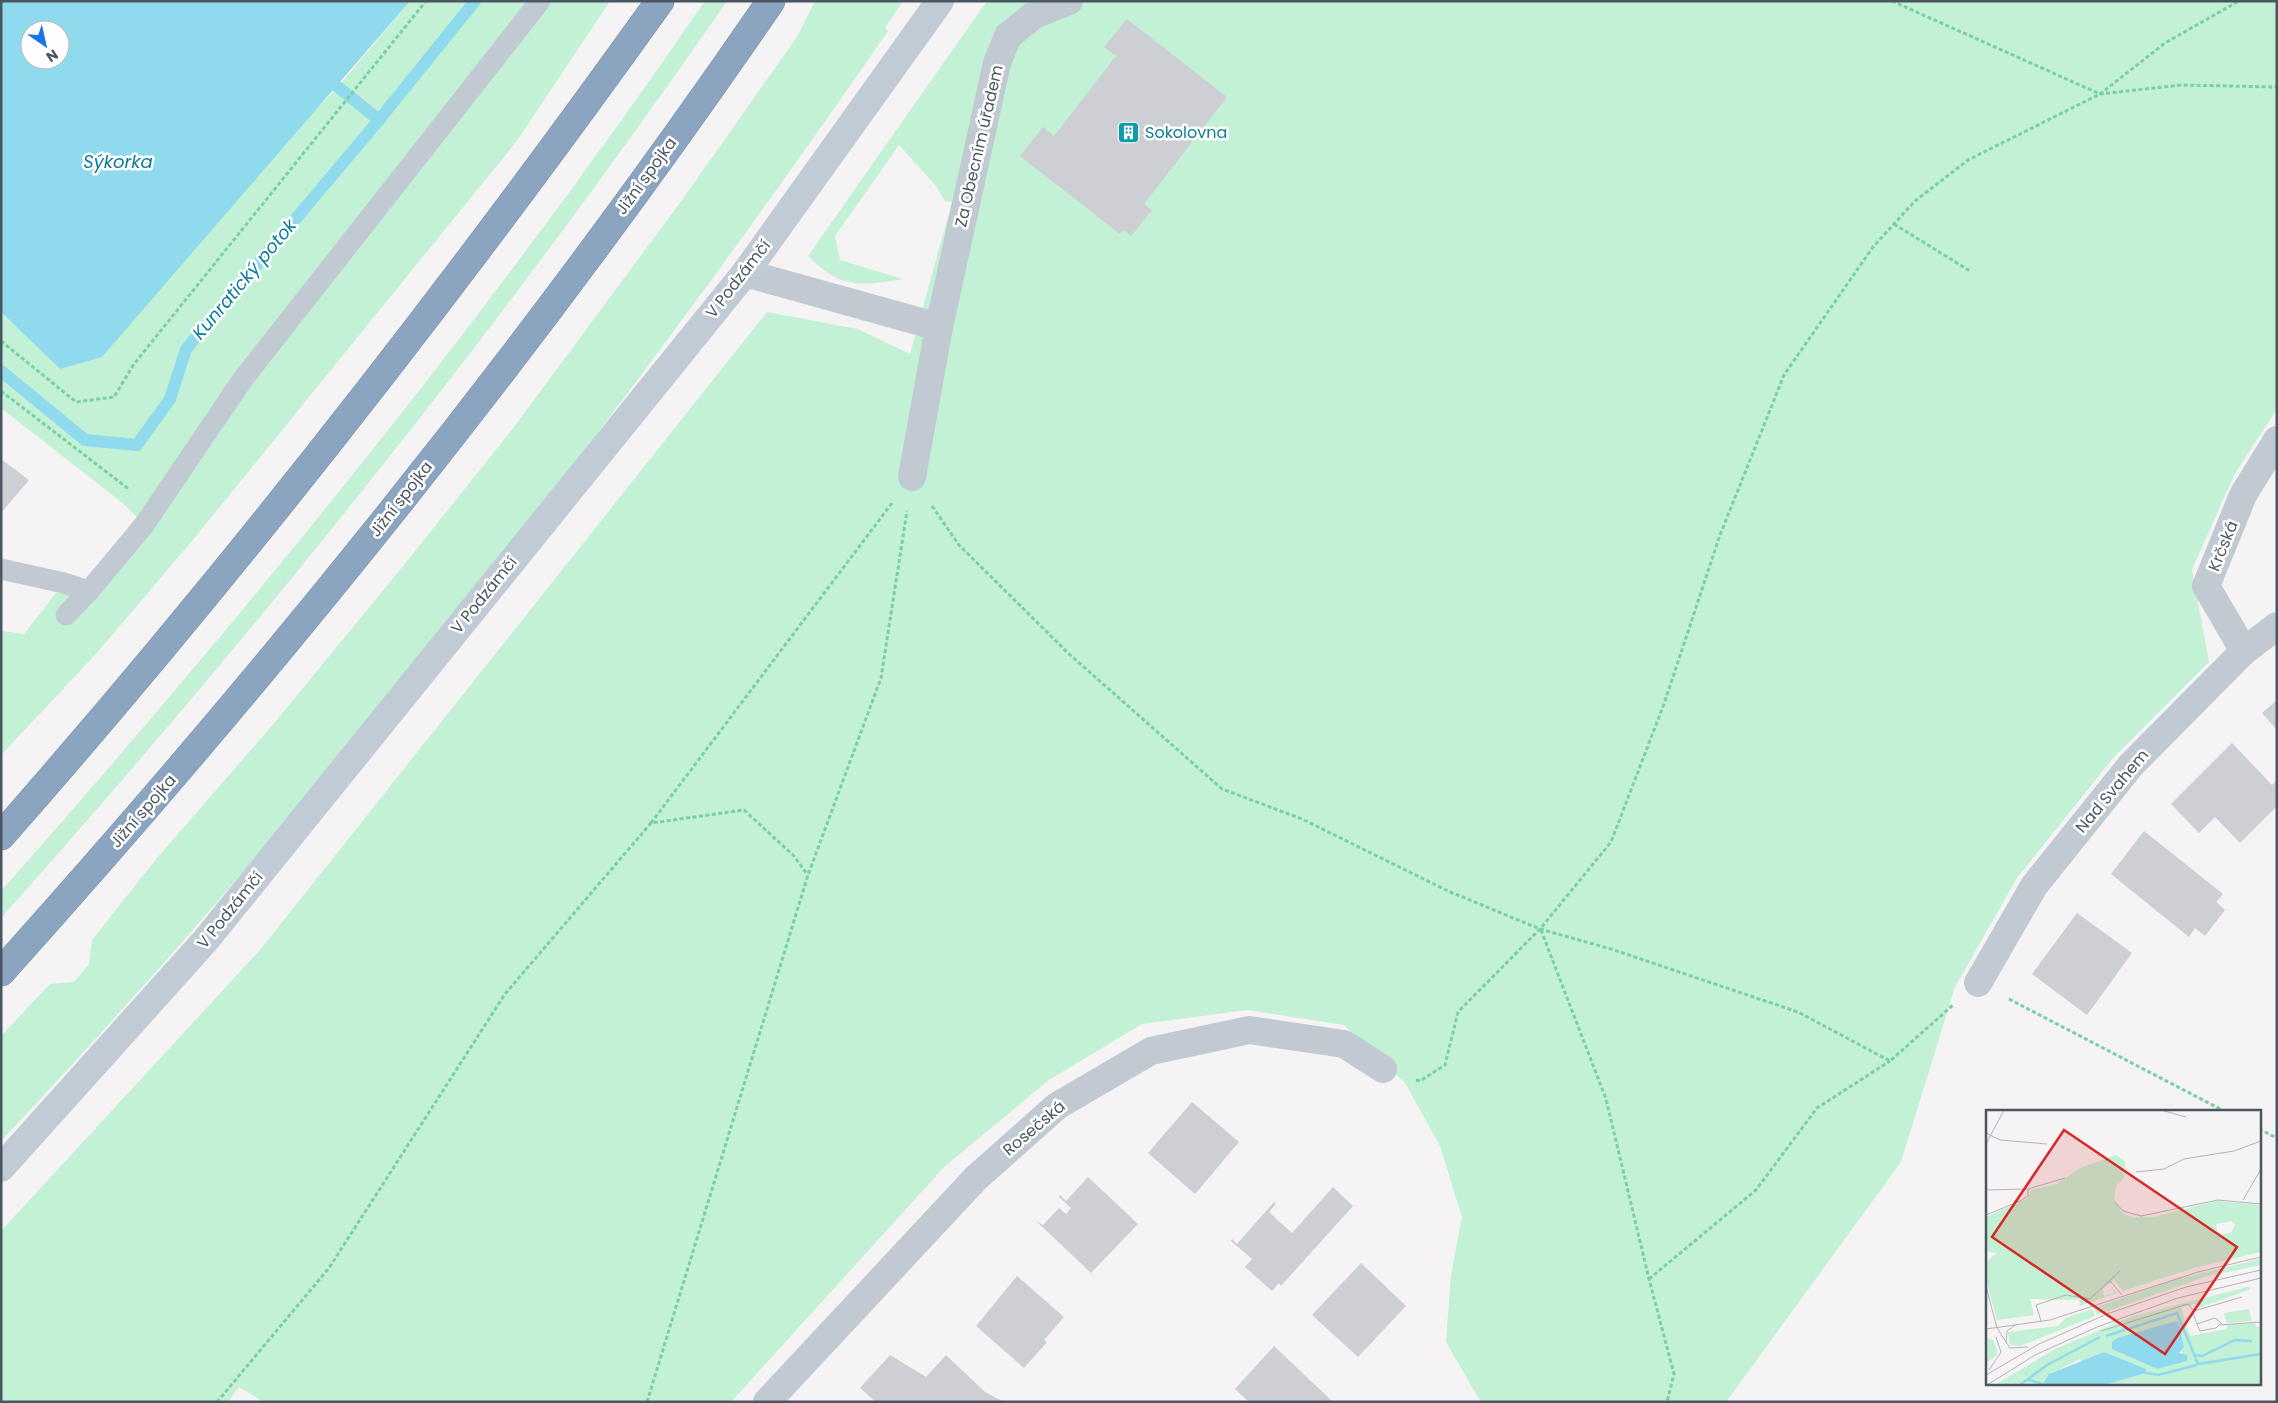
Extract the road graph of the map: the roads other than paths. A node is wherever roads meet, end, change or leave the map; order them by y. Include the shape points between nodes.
1 (540, 1) edge
2 (660, 1) edge
3 (771, 1) edge
4 (940, 1) edge
5 (1069, 1) edge
6 (744, 273) junction
7 (939, 327) junction
8 (2277, 440) edge
9 (912, 476) road end
10 (1, 569) edge
11 (89, 591) junction
12 (66, 615) dead end
13 (2277, 626) edge
14 (2244, 651) junction
15 (1, 836) edge
16 (1, 972) edge
17 (1978, 983) road end
18 (1383, 1069) road end
19 (1, 1168) edge
20 (767, 1402) edge

1 - 11 lane via 244,379 144,525
2 - 15 highway via 543,164 376,385 217,583
3 - 16 highway, Jižní spojka via 613,222 484,394 363,547 218,725
4 - 6 street, V Podzámčí
5 - 7 street, Za Obecním úřadem via 1034,15 1005,34
6 - 7 street
6 - 19 street, V Podzámčí via 205,941
7 - 9 street, Za Obecním úřadem
8 - 14 street, Krčská via 2243,495 2206,586
10 - 11 lane via 64,582
11 - 12 lane
13 - 14 street, Nad Svahem
14 - 17 street, Nad Svahem via 2131,765 2034,886
18 - 20 street, Rosečská via 1344,1044 1249,1030 1151,1051 1058,1106 976,1178

